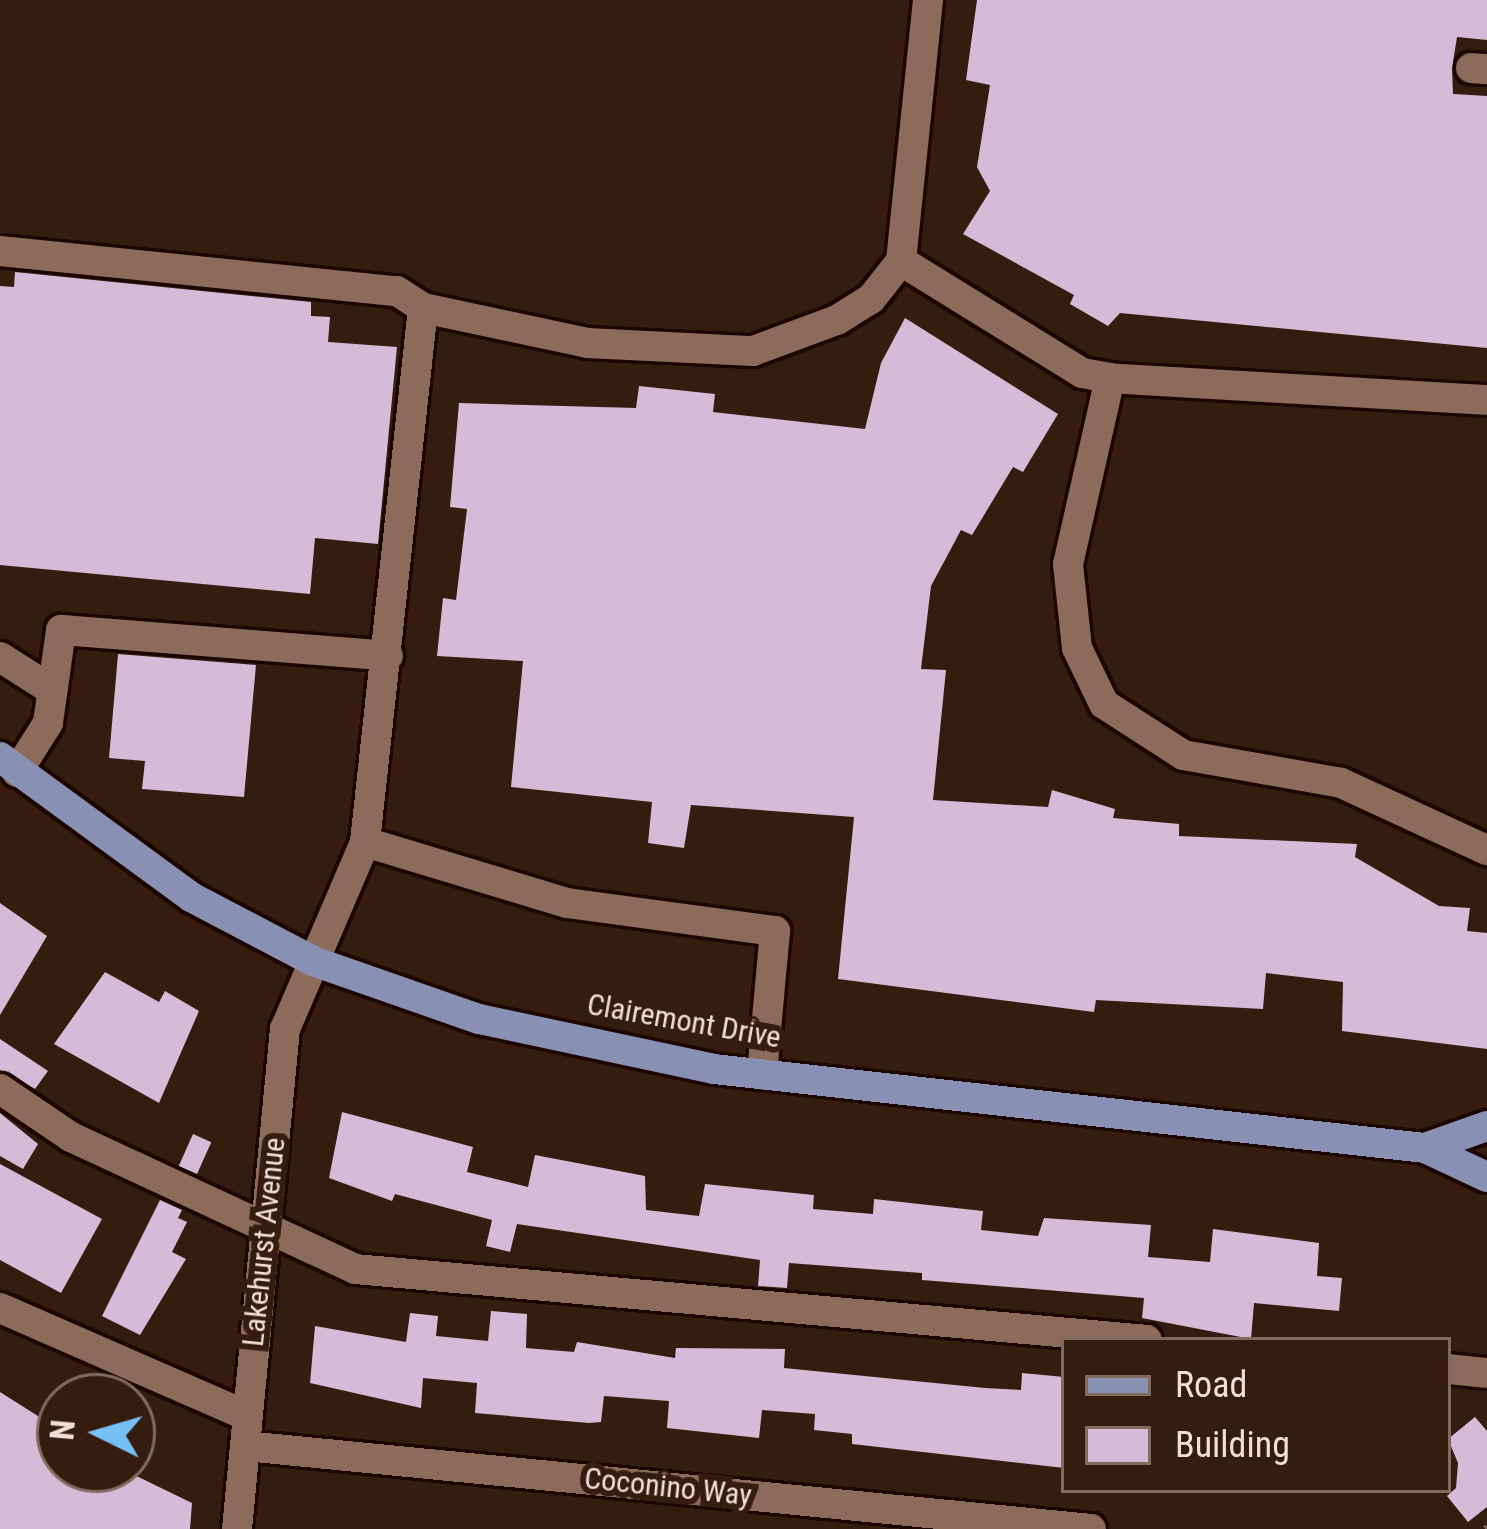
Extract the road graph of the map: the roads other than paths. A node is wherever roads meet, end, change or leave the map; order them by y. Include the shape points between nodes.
1 (928, 0) edge
2 (0, 251) edge
3 (901, 261) junction
4 (423, 308) junction
5 (1110, 378) junction
6 (1487, 400) edge
7 (388, 656) junction
8 (0, 657) edge
9 (52, 691) junction
10 (9, 765) edge
11 (365, 842) junction
12 (1487, 850) edge
13 (313, 961) junction
14 (762, 1074) junction
15 (0, 1089) edge
16 (1487, 1126) edge
17 (1425, 1148) junction
18 (1487, 1177) edge
19 (266, 1226) junction
20 (0, 1308) edge
21 (1114, 1337) edge
22 (1451, 1369) edge
23 (1487, 1373) edge
24 (246, 1431) junction
25 (237, 1529) edge
26 (1091, 1529) edge

1 - 3 street
2 - 4 street via 397,291
3 - 4 street via 871,299 837,320 752,351 587,343
3 - 5 street via 1082,373
4 - 7 street, Lakehurst Avenue
5 - 6 street
5 - 12 street via 1068,564 1077,648 1105,704 1183,755 1341,783
7 - 9 street via 61,631
7 - 11 street, Lakehurst Avenue
8 - 9 street
9 - 10 street via 48,723
10 - 13 main road, Clairemont Drive via 191,897
11 - 13 street, Lakehurst Avenue
11 - 14 street via 566,903 775,931
13 - 14 main road, Clairemont Drive via 479,1019
13 - 19 street, Lakehurst Avenue via 285,1029
14 - 17 main road, Clairemont Drive
15 - 19 street via 71,1137
16 - 17 main road, Clairemont Drive
17 - 18 main road, Clairemont Drive
19 - 21 street via 355,1269
19 - 24 street, Lakehurst Avenue
20 - 24 street, Coconino Way
22 - 23 street
24 - 25 street, Lakehurst Avenue
24 - 26 street, Coconino Way

